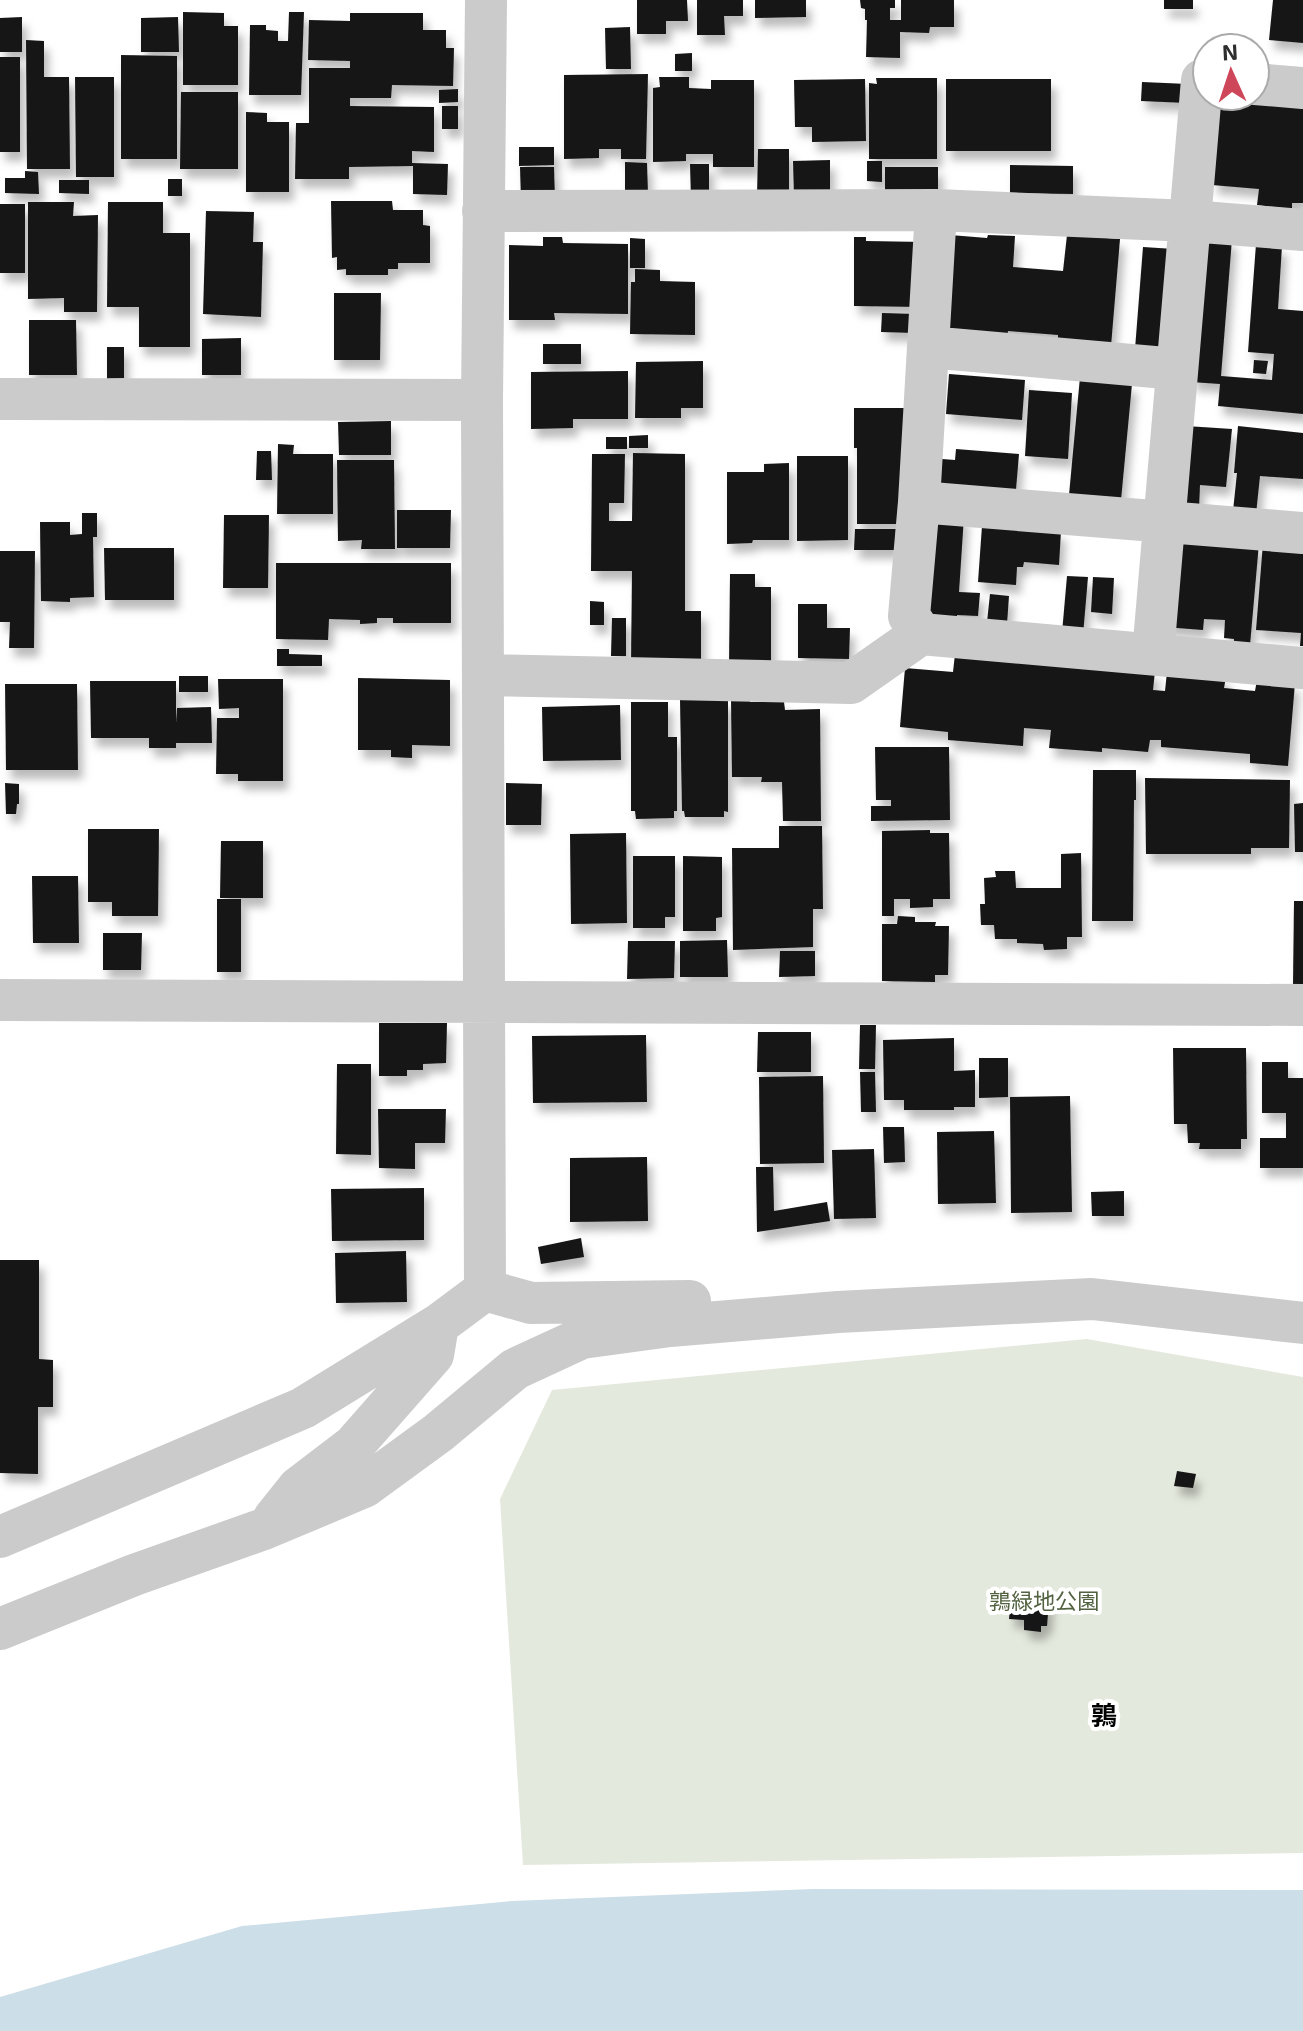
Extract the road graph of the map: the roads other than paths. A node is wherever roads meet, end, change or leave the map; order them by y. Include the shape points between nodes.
1 (486, 0) edge
2 (1271, 85) edge
3 (1303, 88) edge
4 (1199, 112) edge
5 (936, 210) junction
6 (483, 211) junction
7 (1190, 221) junction
8 (1303, 230) edge
9 (928, 347) junction
10 (1177, 369) junction
11 (0, 399) edge
12 (482, 400) junction
13 (919, 502) junction
14 (1164, 522) junction
15 (1303, 533) edge
16 (921, 634) junction
17 (1153, 654) junction
18 (1303, 668) edge
19 (483, 675) junction
20 (0, 1000) edge
21 (485, 1001) junction
22 (1303, 1005) edge
23 (485, 1290) junction
24 (754, 1319) junction
25 (1303, 1323) edge
26 (438, 1325) junction
27 (264, 1529) junction
28 (0, 1537) edge
29 (0, 1629) edge

1 - 6 street
2 - 3 street
4 - 7 street
5 - 6 street
5 - 7 street
5 - 9 street
6 - 12 street
7 - 8 street
7 - 10 street
9 - 10 street
9 - 13 street
10 - 14 street
11 - 12 street
12 - 19 street
13 - 14 street
13 - 16 street via 909,616
14 - 15 street
14 - 17 street
16 - 17 street
16 - 19 street via 851,683
17 - 18 street
19 - 21 street
20 - 21 street
21 - 22 street
21 - 23 street
23 - 24 street via 531,1303 704,1300
23 - 26 street
24 - 25 street via 1092,1299
24 - 27 street via 582,1338 515,1369 364,1487
26 - 27 street via 433,1355 353,1446 298,1488
26 - 28 street via 303,1408
27 - 29 street

